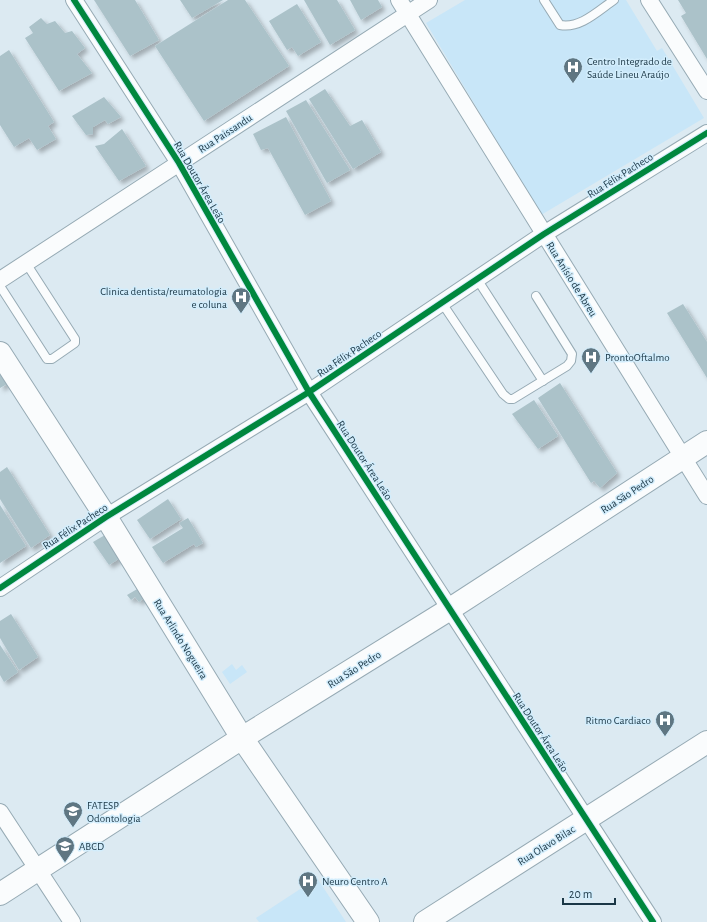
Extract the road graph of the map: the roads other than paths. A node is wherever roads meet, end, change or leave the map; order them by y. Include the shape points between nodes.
1 (74, 0) edge
2 (399, 0) edge
3 (429, 0) edge
4 (544, 0) edge
5 (614, 0) edge
6 (648, 0) edge
7 (407, 14) junction
8 (707, 91) edge
9 (707, 133) edge
10 (179, 163) junction
11 (544, 234) junction
12 (26, 263) junction
13 (477, 279) junction
14 (0, 280) edge
15 (0, 286) edge
16 (536, 296) dead end
17 (442, 302) junction
18 (0, 353) edge
19 (543, 381) junction
20 (309, 392) junction
21 (707, 442) edge
22 (682, 457) junction
23 (707, 496) edge
24 (106, 518) junction
25 (0, 588) edge
26 (450, 609) junction
27 (242, 738) junction
28 (707, 742) edge
29 (0, 812) edge
30 (586, 820) junction
31 (37, 870) junction
32 (0, 894) edge
33 (72, 922) edge
34 (368, 922) edge
35 (425, 922) edge
36 (653, 922) edge

1 - 10 street, Rua Doutor Área Leão
2 - 7 street, Rua Anísio de Abreu
3 - 7 street, Rua Paissandu
4 - 5 lane via 560,25 568,27 578,24
6 - 8 street
7 - 10 street, Rua Paissandu
7 - 11 street, Rua Anísio de Abreu
9 - 11 street, Rua Félix Pacheco
10 - 12 street, Rua Paissandu
10 - 20 street, Rua Doutor Área Leão
11 - 13 street, Rua Félix Pacheco
11 - 22 street, Rua Anísio de Abreu
12 - 14 street, Rua Paissandu
12 - 15 lane via 75,339 75,343 52,359 47,359
13 - 17 street, Rua Félix Pacheco
13 - 19 lane
16 - 19 lane via 572,354 567,366
17 - 19 lane via 503,394 509,399
17 - 20 street, Rua Félix Pacheco
18 - 24 street, Rua Arlindo Nogueira
20 - 24 street, Rua Félix Pacheco
20 - 26 street, Rua Doutor Área Leão
21 - 22 street, Rua São Pedro
22 - 23 street, Rua Anísio de Abreu
22 - 26 street, Rua São Pedro
24 - 25 street, Rua Félix Pacheco
24 - 27 street, Rua Arlindo Nogueira
26 - 27 street, Rua São Pedro
26 - 30 street, Rua Doutor Área Leão
27 - 31 street, Rua São Pedro
27 - 34 street, Rua Arlindo Nogueira
28 - 30 street, Rua Olavo Bilac
29 - 31 street
30 - 35 street, Rua Olavo Bilac
30 - 36 street, Rua Doutor Área Leão
31 - 32 street, Rua São Pedro
31 - 33 street

